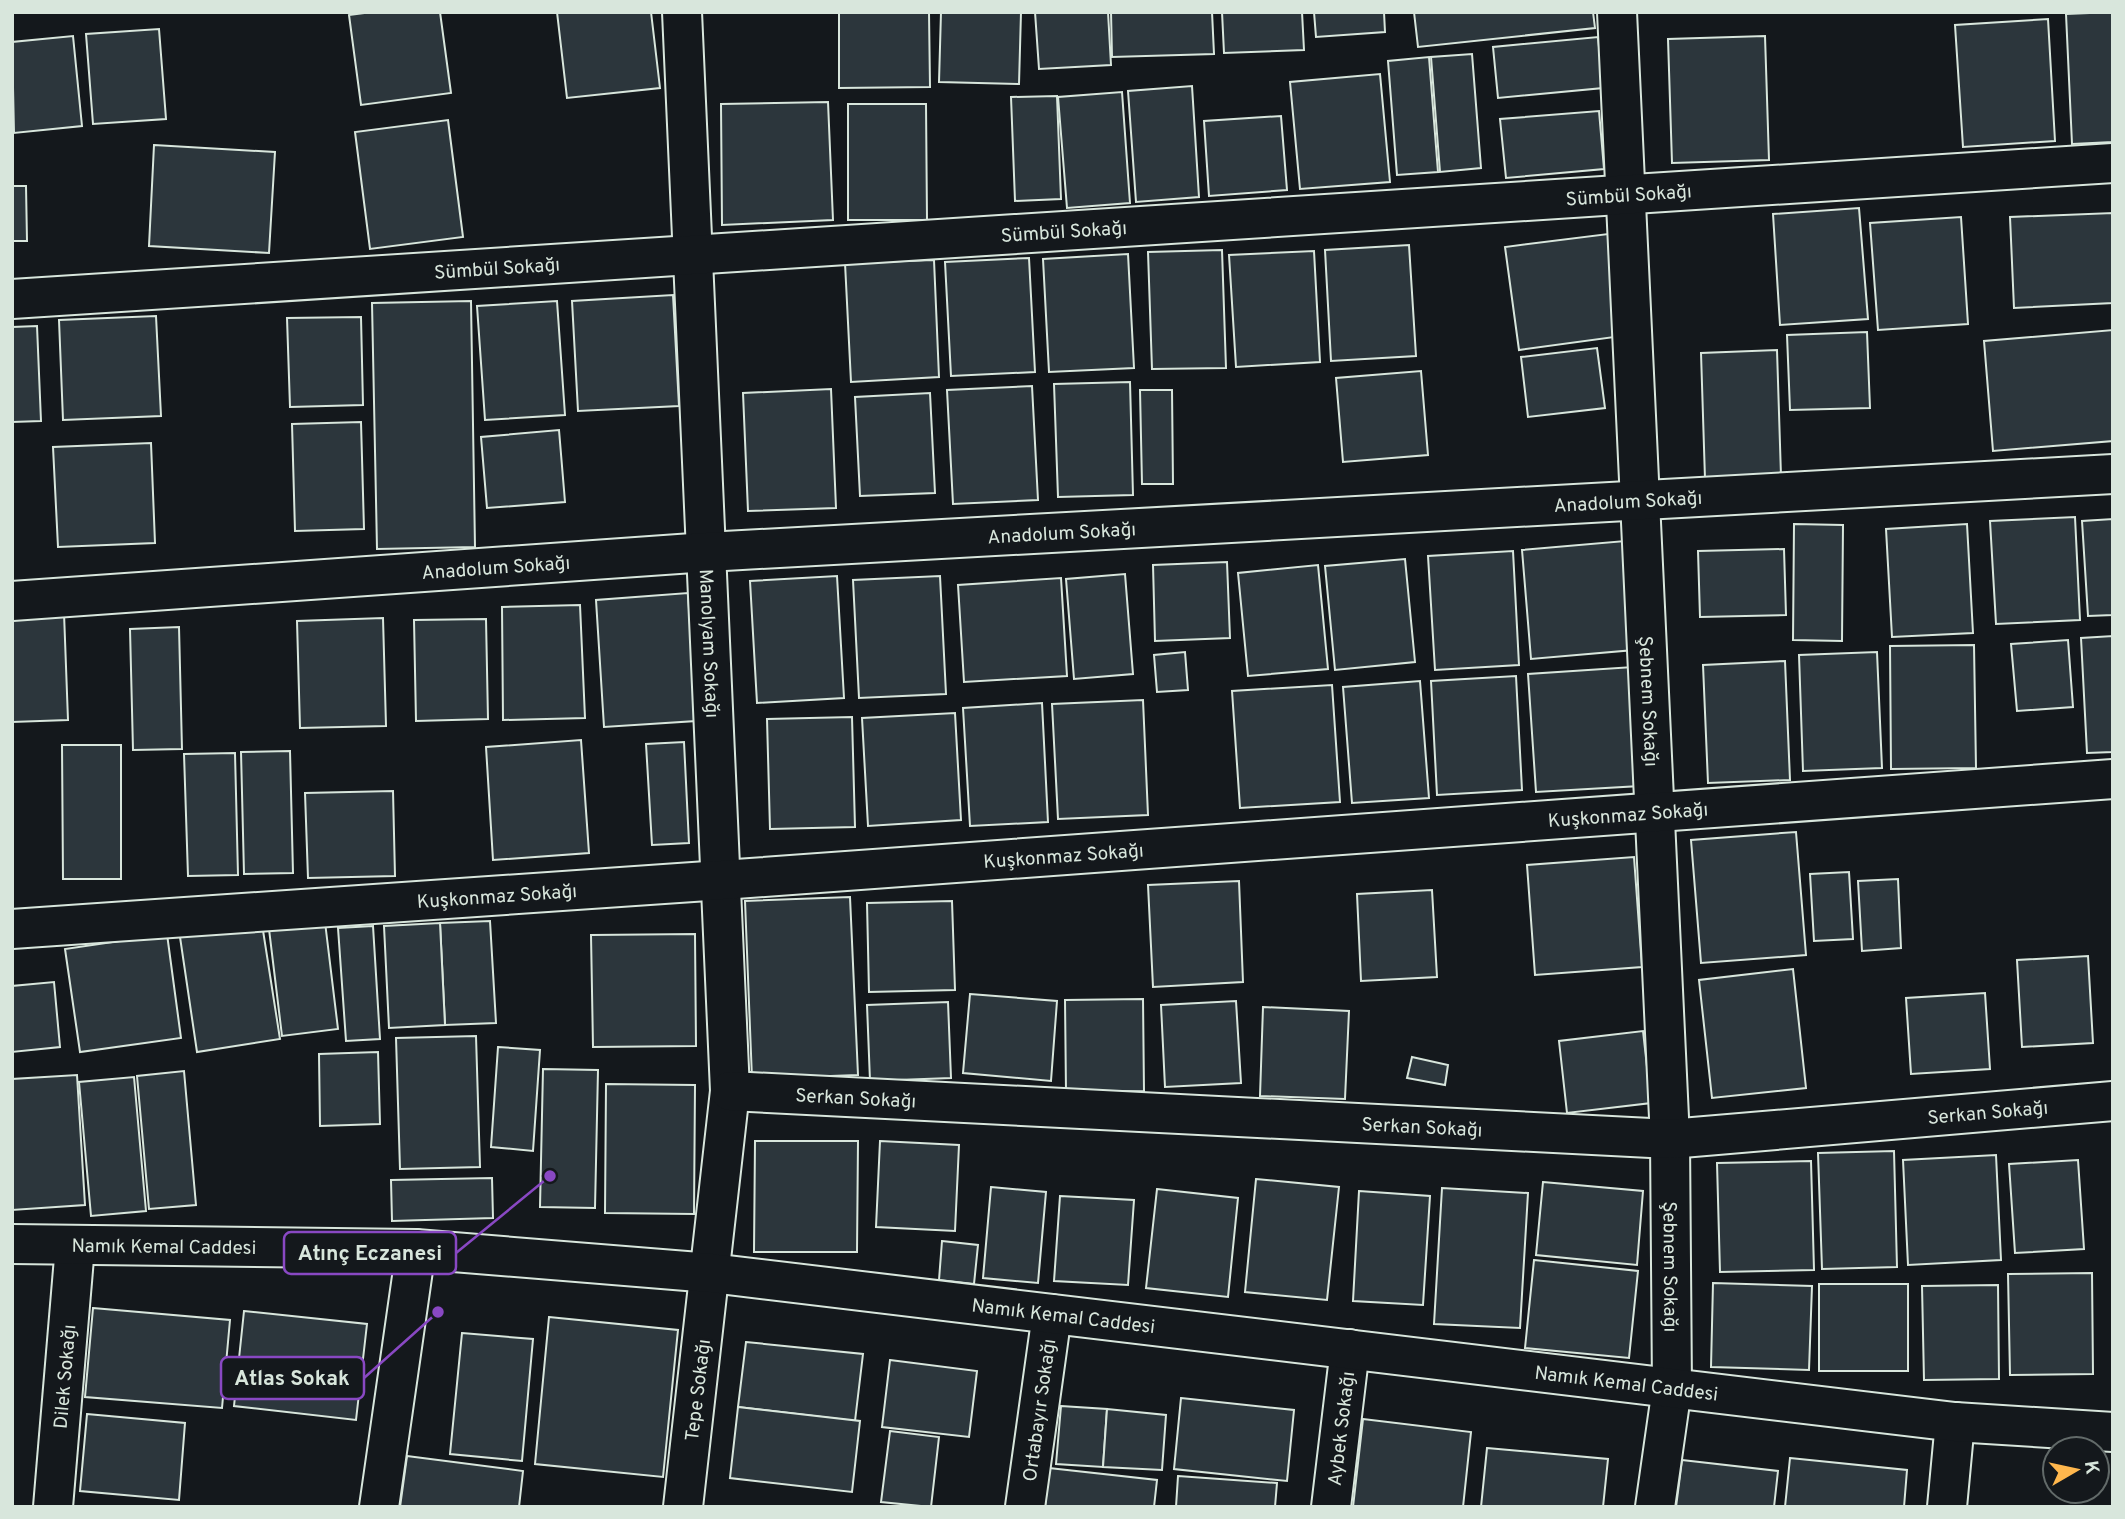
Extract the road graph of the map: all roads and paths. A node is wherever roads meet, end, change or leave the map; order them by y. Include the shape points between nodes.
1 (682, 12) edge
2 (1617, 12) edge
3 (2113, 163) edge
4 (1625, 195) junction
5 (694, 256) junction
6 (12, 299) edge
7 (2113, 474) edge
8 (1640, 500) junction
9 (707, 552) junction
10 (12, 601) edge
11 (2113, 779) edge
12 (1654, 813) junction
13 (722, 880) junction
14 (12, 929) edge
15 (730, 1091) junction
16 (2113, 1101) edge
17 (1670, 1139) junction
18 (12, 1244) edge
19 (75, 1246) junction
20 (416, 1249) junction
21 (711, 1273) junction
22 (1052, 1314) junction
23 (1350, 1349) junction
24 (1672, 1388) junction
25 (1955, 1422) junction
26 (2113, 1432) edge
27 (53, 1507) edge
28 (379, 1507) edge
29 (683, 1507) edge
30 (1025, 1507) edge
31 (1331, 1507) edge
32 (1655, 1507) edge
33 (1947, 1507) edge

1 - 5 street, Manolyam Sokağı
2 - 4 street, Şebnem Sokağı
3 - 4 street, Sümbül Sokağı
4 - 5 street, Sümbül Sokağı
4 - 8 street, Şebnem Sokağı
5 - 6 street, Sümbül Sokağı
5 - 9 street, Manolyam Sokağı
7 - 8 street, Anadolum Sokağı
8 - 9 street, Anadolum Sokağı
8 - 12 street, Şebnem Sokağı
9 - 10 street, Anadolum Sokağı
9 - 13 street, Manolyam Sokağı
11 - 12 street, Kuşkonmaz Sokağı
12 - 13 street, Kuşkonmaz Sokağı
12 - 17 street, Şebnem Sokağı
13 - 14 street, Kuşkonmaz Sokağı
13 - 15 street, Manolyam Sokağı
15 - 17 street, Serkan Sokağı
15 - 21 street, Manolyam Sokağı
16 - 17 street, Serkan Sokağı
17 - 24 street, Şebnem Sokağı
18 - 19 street, Namık Kemal Caddesi
19 - 20 street, Namık Kemal Caddesi
19 - 27 street, Dilek Sokağı
20 - 21 street, Namık Kemal Caddesi
20 - 28 street
21 - 22 street, Namık Kemal Caddesi
21 - 29 street, Tepe Sokağı
22 - 23 street, Namık Kemal Caddesi
22 - 30 street, Ortabayır Sokağı
23 - 24 street, Namık Kemal Caddesi
23 - 31 street, Aybek Sokağı
24 - 25 street, Namık Kemal Caddesi
24 - 32 street, Şebnem Sokağı
25 - 26 street, Namık Kemal Caddesi
25 - 33 street

